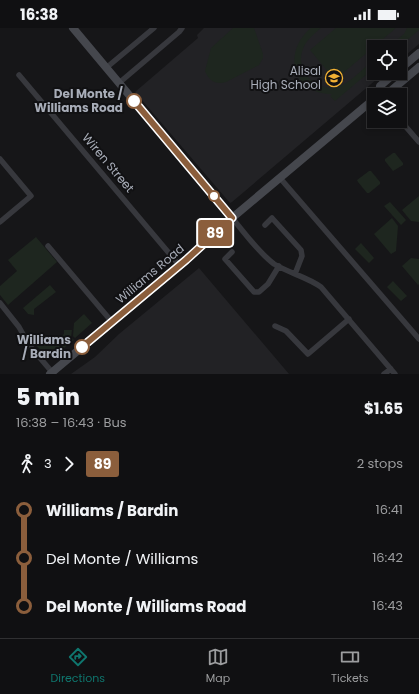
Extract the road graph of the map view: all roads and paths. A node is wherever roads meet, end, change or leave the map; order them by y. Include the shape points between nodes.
1 (72, 28) edge
2 (154, 28) edge
3 (182, 28) edge
4 (419, 53) edge
5 (407, 63) edge
6 (419, 67) edge
7 (106, 68) junction
8 (19, 75) dead end
9 (387, 80) edge
10 (119, 83) junction
11 (380, 88) edge
12 (394, 88) edge
13 (367, 105) edge
14 (407, 128) edge
15 (419, 142) edge
16 (0, 160) edge
17 (280, 178) junction
18 (232, 218) junction
19 (0, 222) edge
20 (265, 225) dead end
21 (48, 246) dead end
22 (232, 252) dead end
23 (179, 265) junction
24 (279, 266) junction
25 (295, 274) junction
26 (0, 304) edge
27 (349, 319) junction
28 (112, 322) junction
29 (275, 326) dead end
30 (419, 339) edge
31 (391, 369) junction
32 (52, 373) edge
33 (384, 374) edge
34 (395, 374) edge

1 - 7 main road
2 - 7 street
3 - 10 street
4 - 5 main road
6 - 12 main road
7 - 10 main road
8 - 23 street, Wiren Street
9 - 11 main road
10 - 18 main road
13 - 17 main road, Williams Road
14 - 15 street
16 - 19 street via 31,196
17 - 18 main road, Williams Road
17 - 30 street
18 - 23 main road, Williams Road
18 - 24 street via 264,255
20 - 25 street via 272,218 301,250 302,256
21 - 28 street
22 - 24 street via 225,259 254,292 259,292 268,284
23 - 28 main road, Williams Road
24 - 25 street
25 - 27 street via 321,287
26 - 32 street
27 - 29 street via 308,354 286,331
27 - 31 street
28 - 32 main road, Williams Road
31 - 33 street
31 - 34 street

